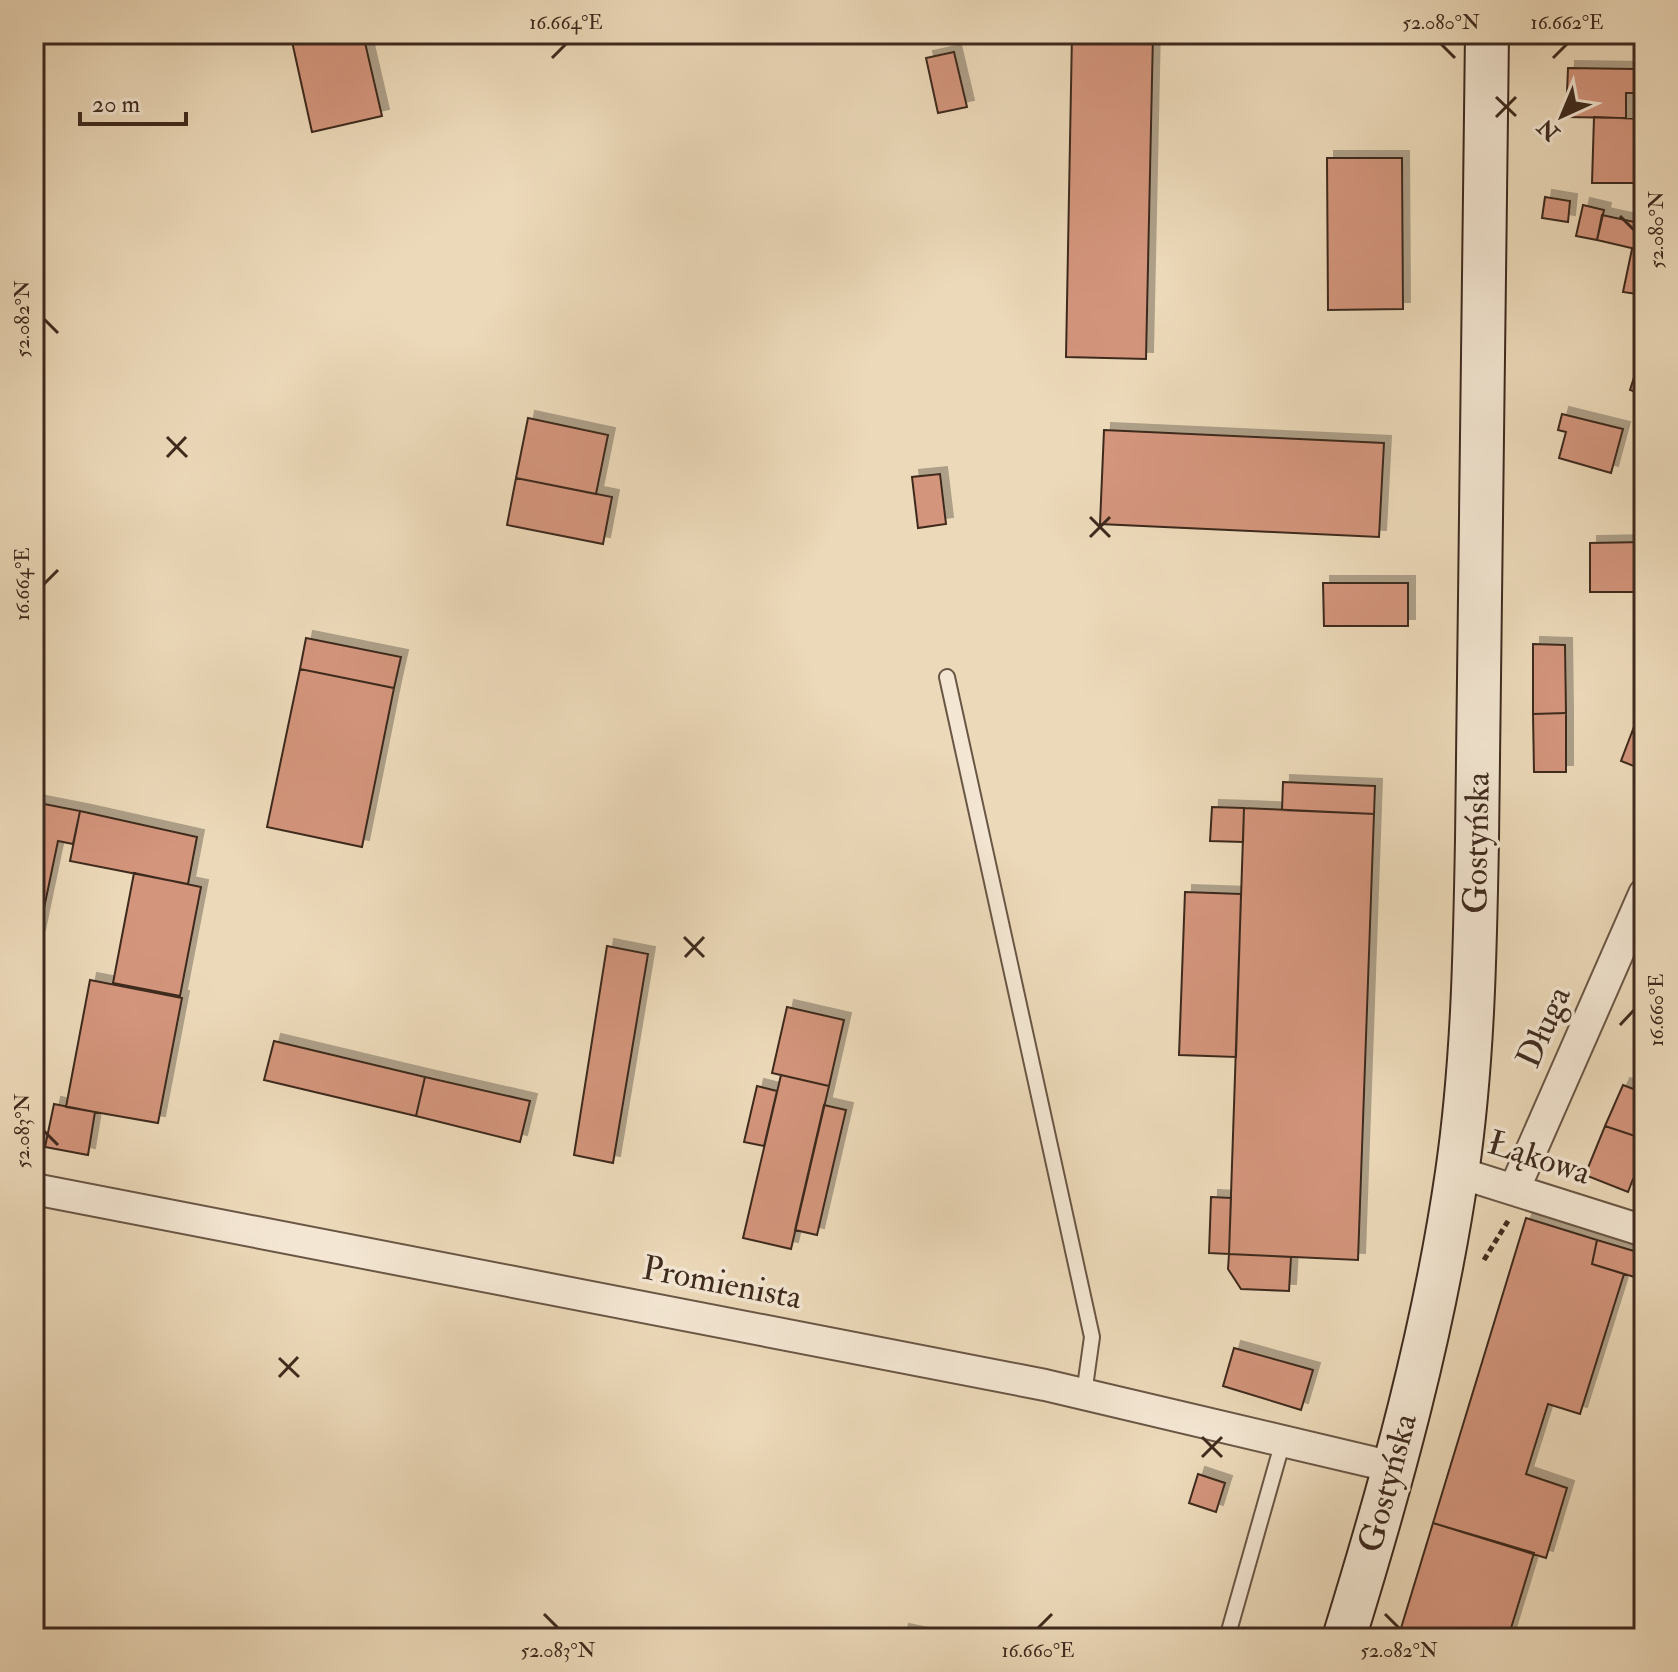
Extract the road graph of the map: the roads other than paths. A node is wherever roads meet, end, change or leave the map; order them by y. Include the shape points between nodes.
1 (1487, 34) edge
2 (947, 677) dead end
3 (1644, 894) edge
4 (1457, 1172) junction
5 (34, 1189) edge
6 (1514, 1190) junction
7 (1644, 1231) edge
8 (1084, 1394) junction
9 (1283, 1441) junction
10 (1393, 1467) junction
11 (1227, 1638) edge
12 (1344, 1638) edge

1 - 4 main road, Gostyńska via 1476,900
2 - 8 lane via 1092,1337
3 - 6 street, Długa
4 - 6 street, Łąkowa
4 - 10 main road, Gostyńska via 1428,1330
5 - 8 street, Promienista
6 - 7 street, Łąkowa
8 - 9 street, Promienista
9 - 10 street, Promienista
9 - 11 lane
10 - 12 main road, Gostyńska

